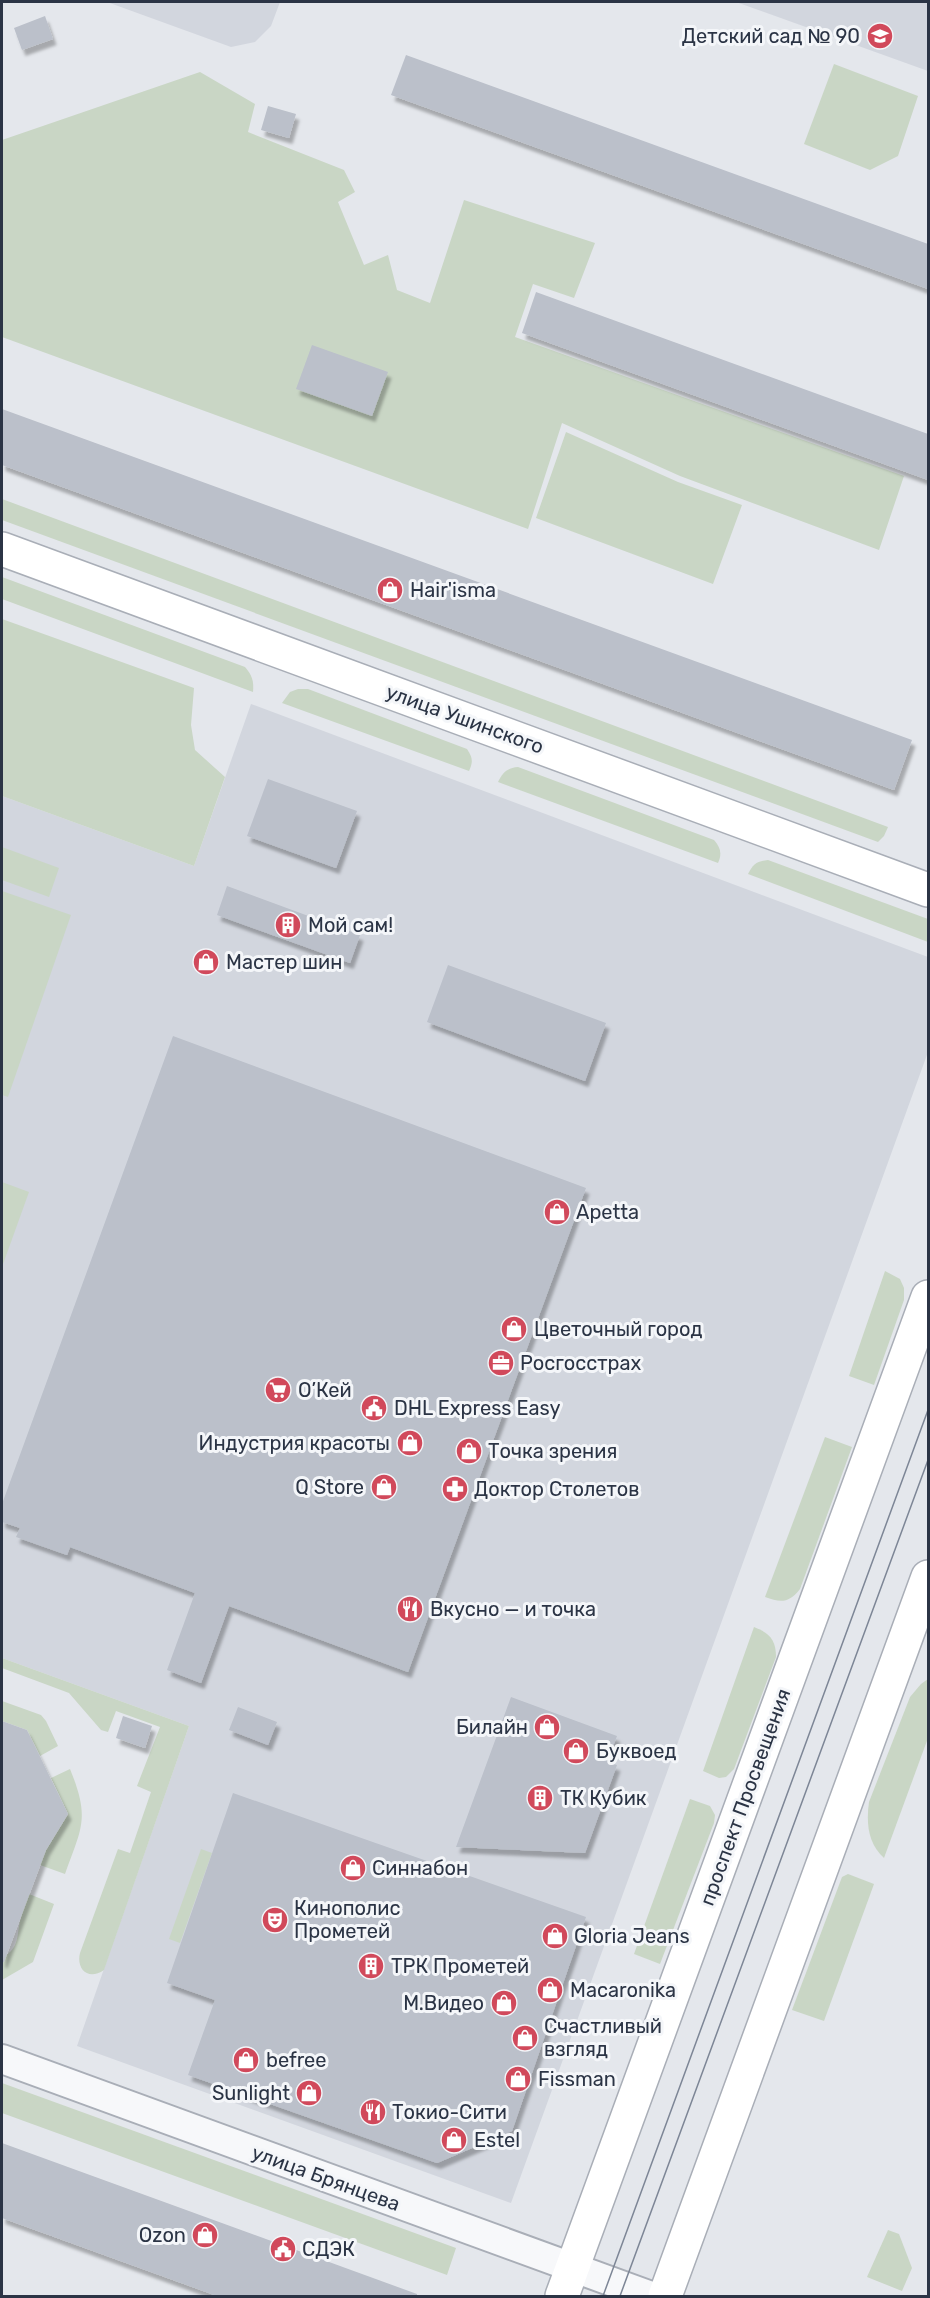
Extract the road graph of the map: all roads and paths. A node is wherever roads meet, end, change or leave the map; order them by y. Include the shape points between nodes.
1 (2, 549) edge
2 (928, 890) edge
3 (928, 1297) edge
4 (928, 1577) edge
5 (2, 2059) edge
6 (567, 2282) edge
7 (651, 2296) edge
8 (665, 2296) edge

1 - 2 main road, улица Ушинского
3 - 6 main road, проспект Просвещения
4 - 8 main road
5 - 6 street, улица Брянцева
6 - 7 street, улица Брянцева

